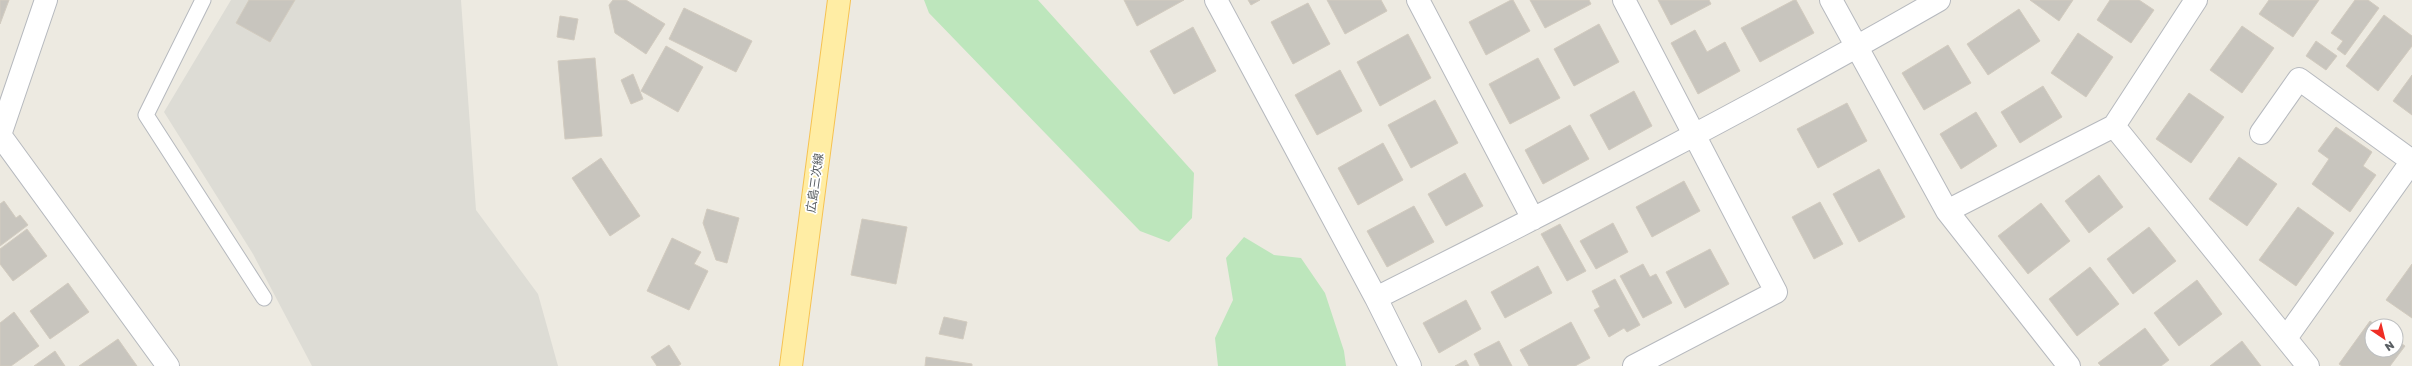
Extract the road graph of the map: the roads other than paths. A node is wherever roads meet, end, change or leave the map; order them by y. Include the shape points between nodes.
1 (46, 0) edge
2 (203, 0) edge
3 (839, 0) edge
4 (1216, 0) edge
5 (1418, 0) edge
6 (1624, 0) edge
7 (1831, 0) edge
8 (1939, 0) edge
9 (2196, 0) edge
10 (1856, 48) junction
11 (2114, 126) junction
12 (2261, 133) dead end
13 (0, 135) edge
14 (1695, 135) junction
15 (1947, 212) junction
16 (1533, 219) junction
17 (264, 298) dead end
18 (1376, 298) junction
19 (2286, 338) junction
20 (1405, 361) edge
21 (168, 366) edge
22 (791, 366) edge
23 (1634, 366) edge
24 (2069, 366) edge
25 (2308, 366) edge

1 - 13 street
2 - 17 lane via 146,116
3 - 22 main road, 広島三次線
4 - 18 street
5 - 16 street
6 - 14 street
7 - 10 street
8 - 10 street
9 - 11 street
10 - 14 street
10 - 15 street
11 - 15 street
11 - 19 street
12 - 19 street via 2299,79 2412,161
13 - 21 street
14 - 16 street
14 - 23 street via 1776,292
15 - 24 street
16 - 18 street
18 - 20 street
19 - 25 street

